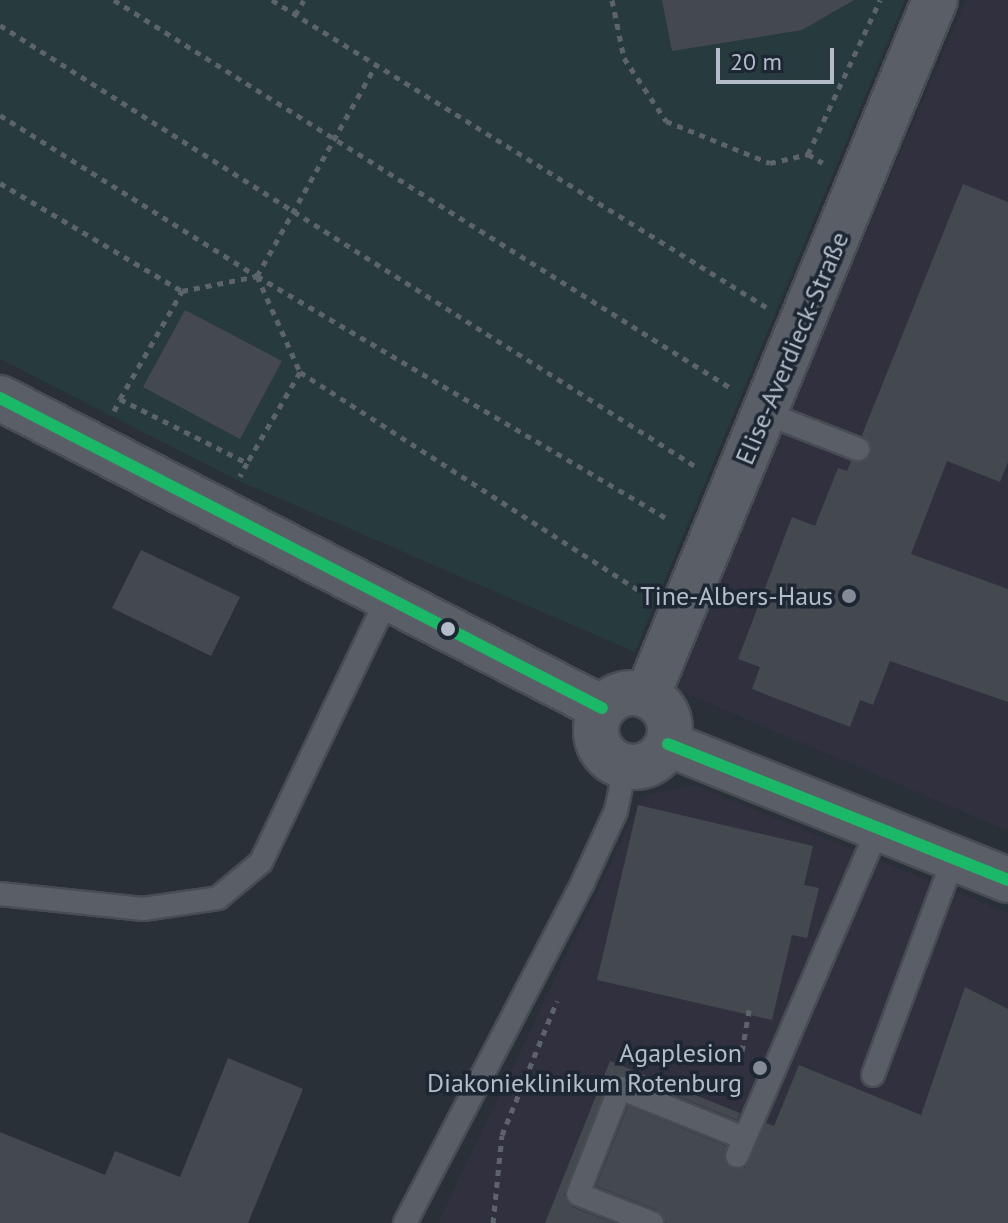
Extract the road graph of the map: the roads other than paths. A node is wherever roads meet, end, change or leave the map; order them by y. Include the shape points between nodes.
1 (935, 0) edge
2 (0, 398) edge
3 (765, 413) junction
4 (858, 449) dead end
5 (387, 599) junction
6 (647, 696) junction
7 (602, 708) junction
8 (668, 744) junction
9 (625, 767) junction
10 (879, 826) junction
11 (954, 857) junction
12 (1008, 880) edge
13 (0, 894) edge
14 (873, 1075) dead end
15 (405, 1223) edge
16 (652, 1223) edge

1 - 3 street, Elise-Averdieck-Straße
2 - 5 street
3 - 4 lane
3 - 6 street, Elise-Averdieck-Straße
5 - 7 street
5 - 13 lane via 261,862 218,898 143,909
6 - 7 street via 623,694
6 - 8 street via 669,719
7 - 9 street via 595,728 600,749
8 - 9 street via 651,763
8 - 10 street
9 - 15 lane via 616,811 583,882
10 - 11 street
10 - 16 lane via 740,1147 620,1088 578,1194
11 - 12 street
11 - 14 lane

